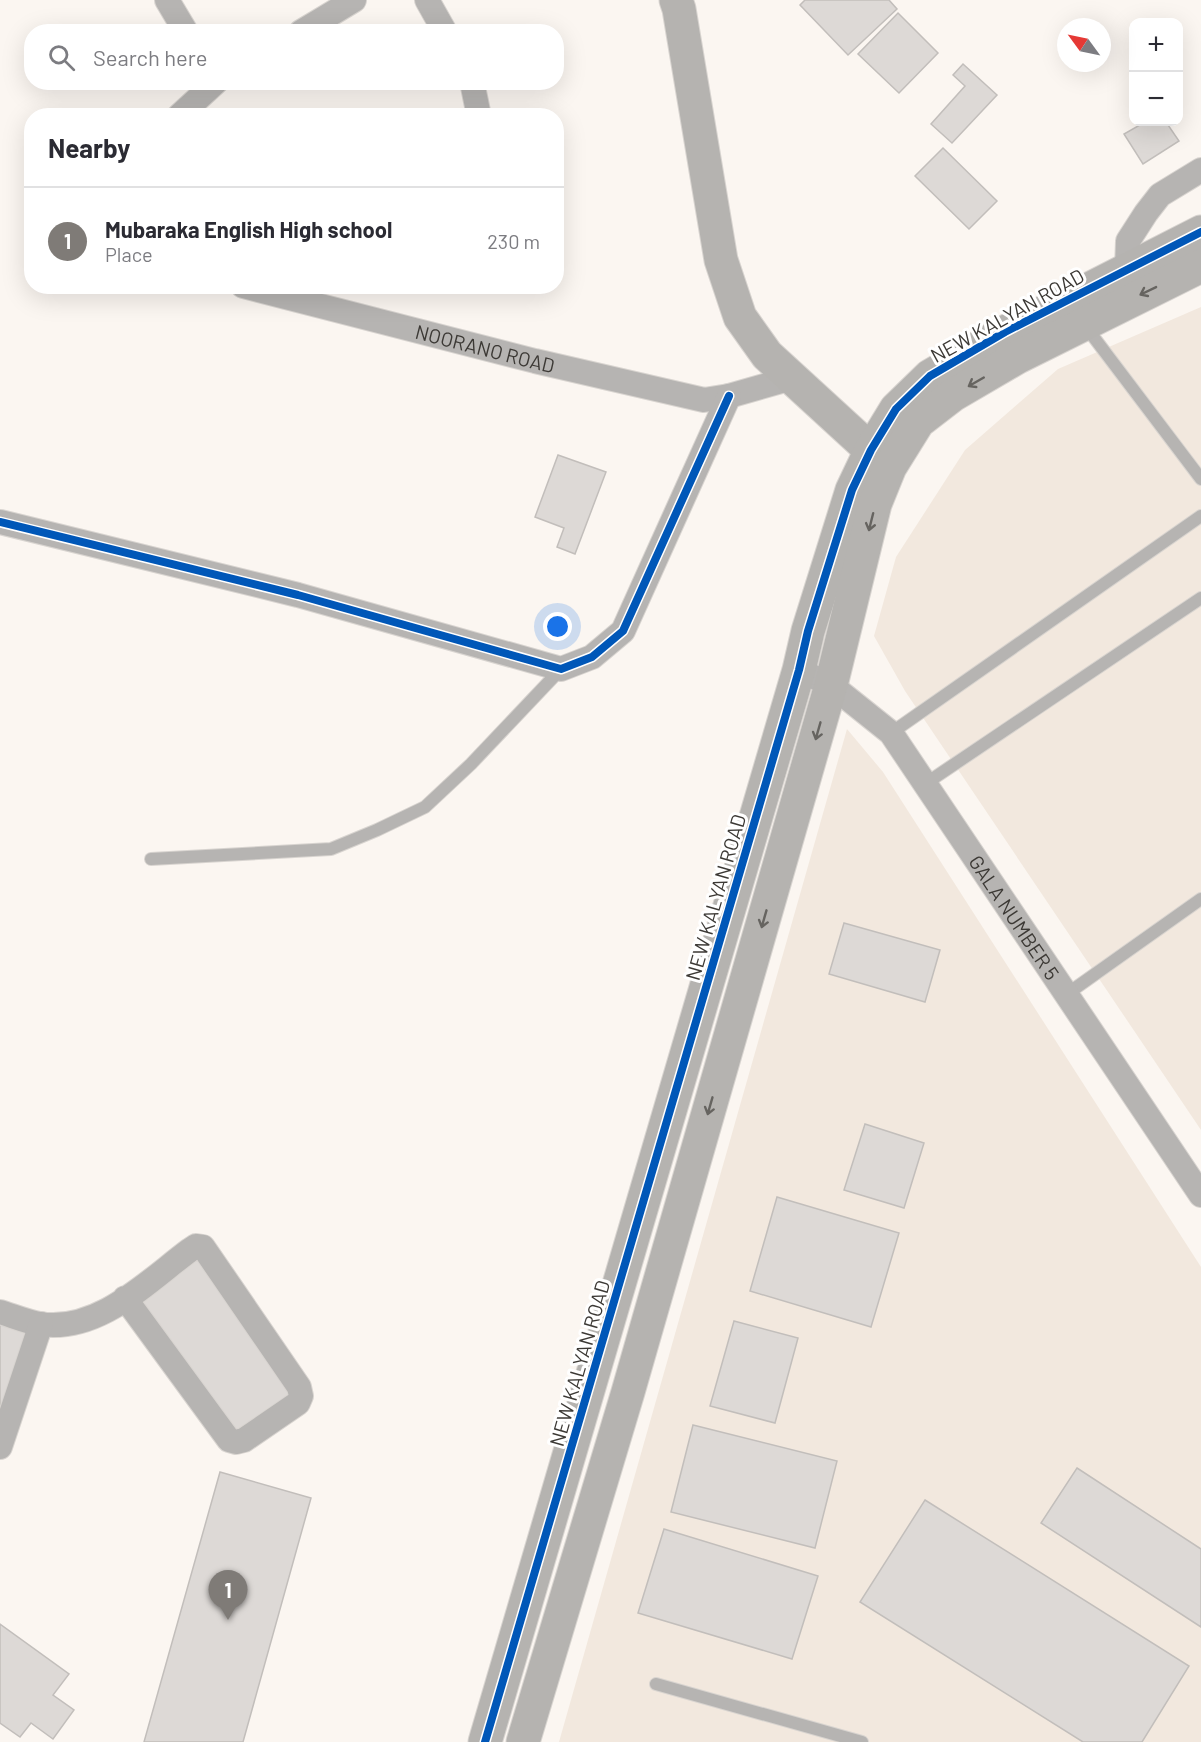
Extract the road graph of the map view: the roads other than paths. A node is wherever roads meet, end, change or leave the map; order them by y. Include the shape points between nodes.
1 (167, 0) edge
2 (354, 0) edge
3 (427, 0) edge
4 (676, 0) edge
5 (181, 24) edge
6 (314, 24) edge
7 (440, 24) edge
8 (208, 90) edge
9 (473, 90) edge
10 (188, 108) edge
11 (477, 108) edge
12 (1201, 170) edge
13 (1201, 232) edge
14 (1201, 266) edge
15 (1127, 268) junction
16 (274, 294) edge
17 (1083, 324) junction
18 (792, 378) junction
19 (729, 396) junction
20 (880, 458) junction
21 (1201, 478) edge
22 (1201, 516) edge
23 (0, 522) edge
24 (1201, 598) edge
25 (561, 669) junction
26 (799, 670) junction
27 (831, 686) junction
28 (891, 733) junction
29 (926, 784) junction
30 (152, 859) dead end
31 (1201, 899) edge
32 (1067, 994) junction
33 (1201, 1196) edge
34 (125, 1298) junction
35 (0, 1312) edge
36 (41, 1324) junction
37 (0, 1447) edge
38 (656, 1684) dead end
39 (484, 1742) edge
40 (523, 1742) edge
41 (862, 1742) edge

1 - 5 street
2 - 6 street
3 - 7 street
4 - 18 street via 721,260 740,317 767,355
8 - 10 street
9 - 11 street
12 - 15 street via 1160,195 1146,213 1128,241
13 - 15 street, NEW KALYAN ROAD
14 -> 17 street, NEW KALYAN ROAD
15 - 20 street, NEW KALYAN ROAD via 930,376 896,409
16 - 19 street, NOORANO ROAD via 704,400
17 -> 20 street, NEW KALYAN ROAD via 952,395
17 - 21 lane
18 - 19 street, NOORANO ROAD
18 - 20 street
19 - 25 street via 623,631 592,657
20 - 26 street, NEW KALYAN ROAD via 852,490
20 -> 27 street via 875,504
22 - 28 lane
23 - 25 street via 298,595
24 - 29 lane
25 - 30 lane via 425,807 377,830 331,849
26 - 27 street, GALA NUMBER 5
26 - 39 street, NEW KALYAN ROAD
27 - 28 street, GALA NUMBER 5
27 -> 40 street
28 - 29 street, GALA NUMBER 5
29 - 32 street, GALA NUMBER 5
31 - 32 lane
32 - 33 street, GALA NUMBER 5
34 - 34 street via 229,1440 244,1440 298,1402 299,1387 203,1247 196,1246
34 - 36 street via 101,1315 63,1324
35 - 36 street
36 - 37 street
38 - 41 lane

